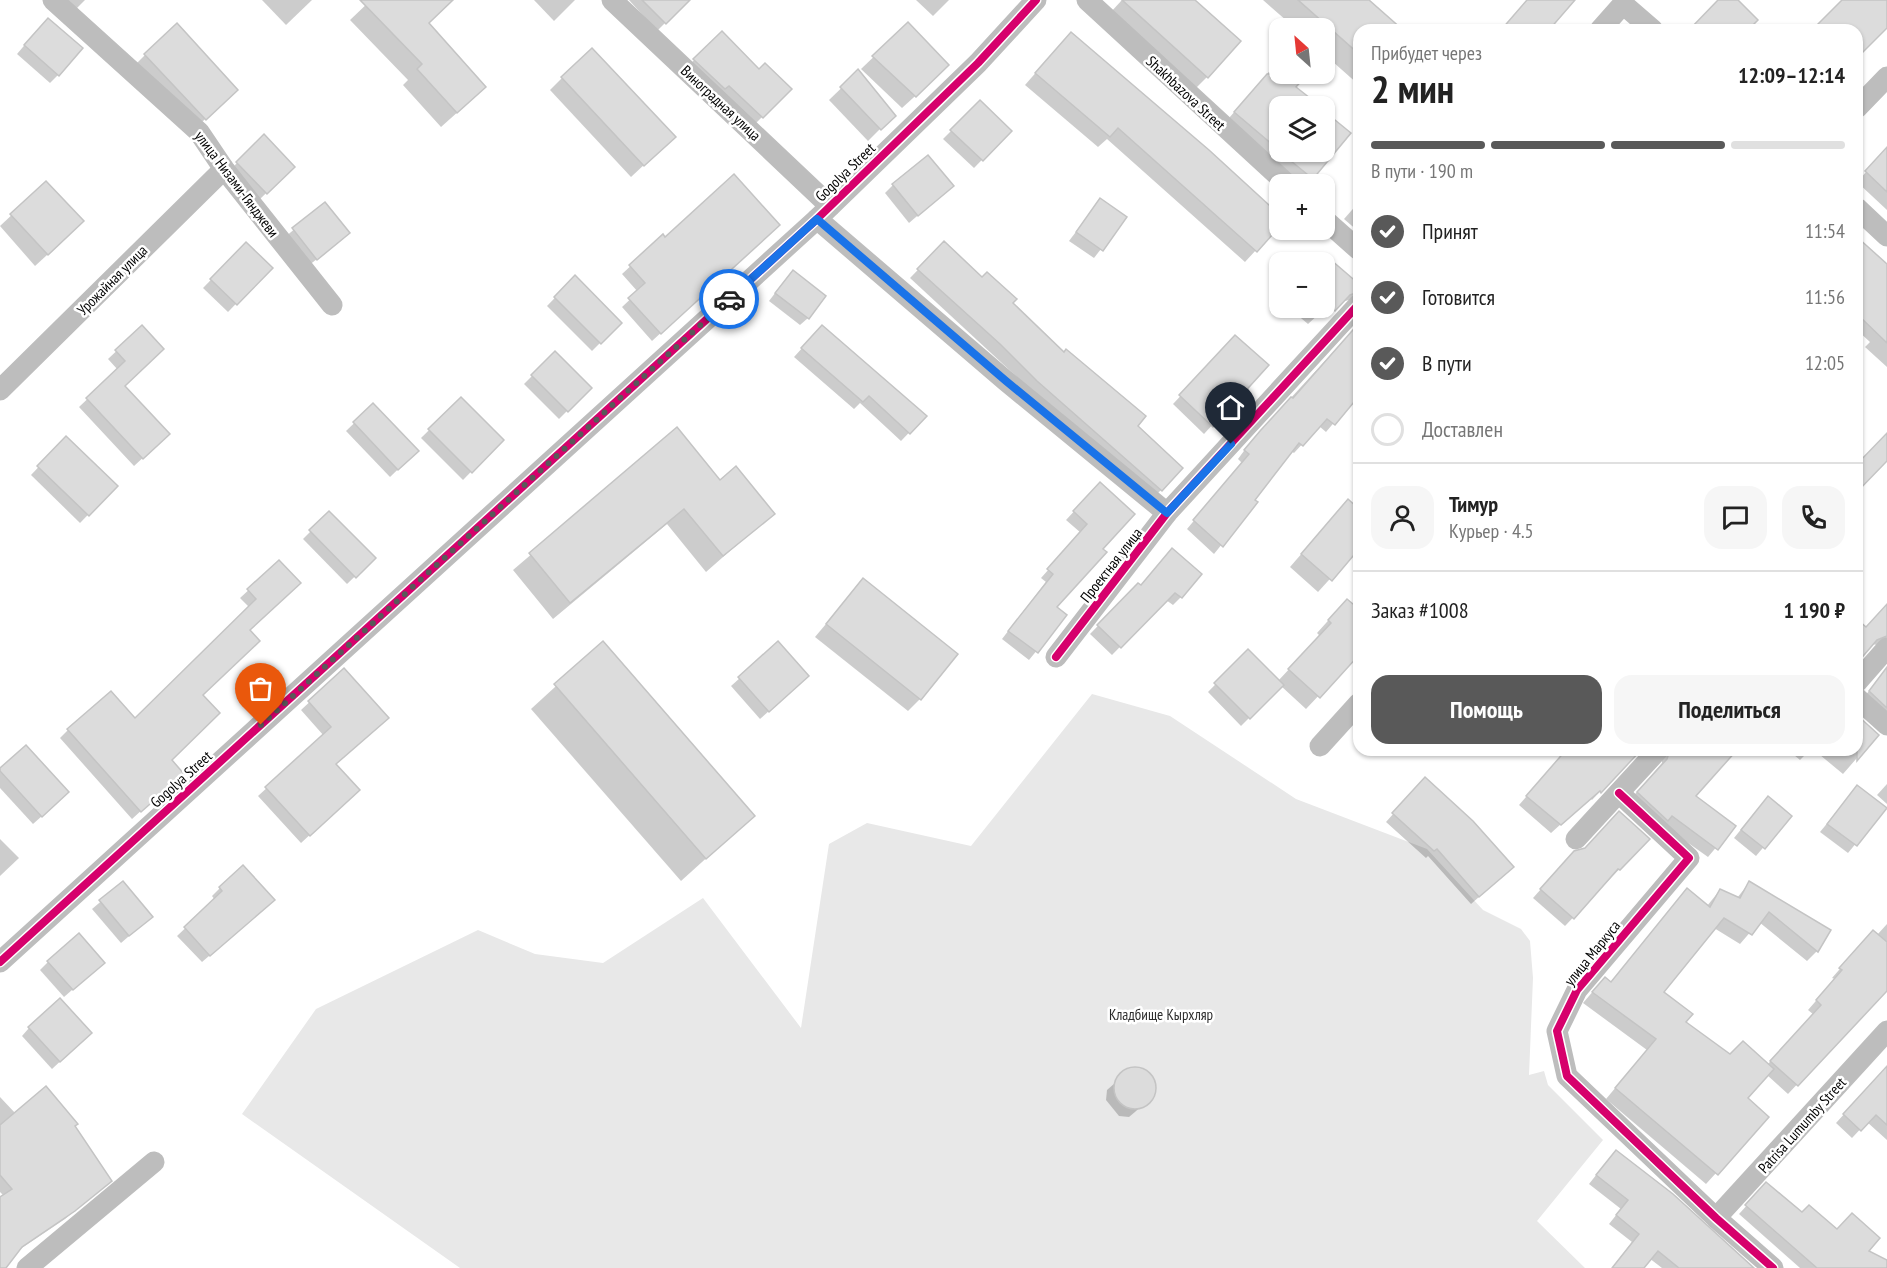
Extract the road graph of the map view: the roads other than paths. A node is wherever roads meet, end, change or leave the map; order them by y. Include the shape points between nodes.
1 (53, 0) edge
2 (612, 0) edge
3 (1036, 0) edge
4 (1087, 0) edge
5 (1605, 24) edge
6 (1646, 24) edge
7 (1887, 77) edge
8 (1863, 102) edge
9 (224, 169) junction
10 (1276, 174) edge
11 (824, 212) junction
12 (1863, 214) edge
13 (1335, 229) edge
14 (1887, 236) edge
15 (1353, 245) edge
16 (332, 305) dead end
17 (1353, 311) edge
18 (0, 390) edge
19 (1167, 513) junction
20 (1887, 648) edge
21 (1056, 657) dead end
22 (1863, 675) edge
23 (1863, 703) edge
24 (1353, 710) edge
25 (1887, 725) edge
26 (1320, 746) dead end
27 (1653, 756) edge
28 (1619, 793) junction
29 (1576, 839) dead end
30 (0, 962) edge
31 (1887, 1031) edge
32 (154, 1162) dead end
33 (1716, 1218) junction
34 (27, 1268) edge
35 (1773, 1268) edge

1 - 9 street, улица Низами-Гянджеви via 199,132
2 - 11 street, Виноградная улица
3 - 11 street, Gogolya Street via 978,63
4 - 10 street, Shakhbazova Street
5 - 6 street via 1623,4
7 - 8 street
9 - 16 street, улица Низами-Гянджеви
9 - 18 street, Урожайная улица
11 - 19 street, Виноградная улица via 1006,381
11 - 30 street, Gogolya Street
12 - 14 street
13 - 15 street
17 - 19 street, Проектная улица
19 - 21 street, Проектная улица
20 - 22 street
23 - 25 street
24 - 26 street
27 - 28 street
28 - 29 street
28 - 33 street, улица Маркуса via 1689,858 1577,990 1557,1031 1567,1076
31 - 33 street, Patrisa Lumumby Street
32 - 34 street
33 - 35 street, улица Маркуса

